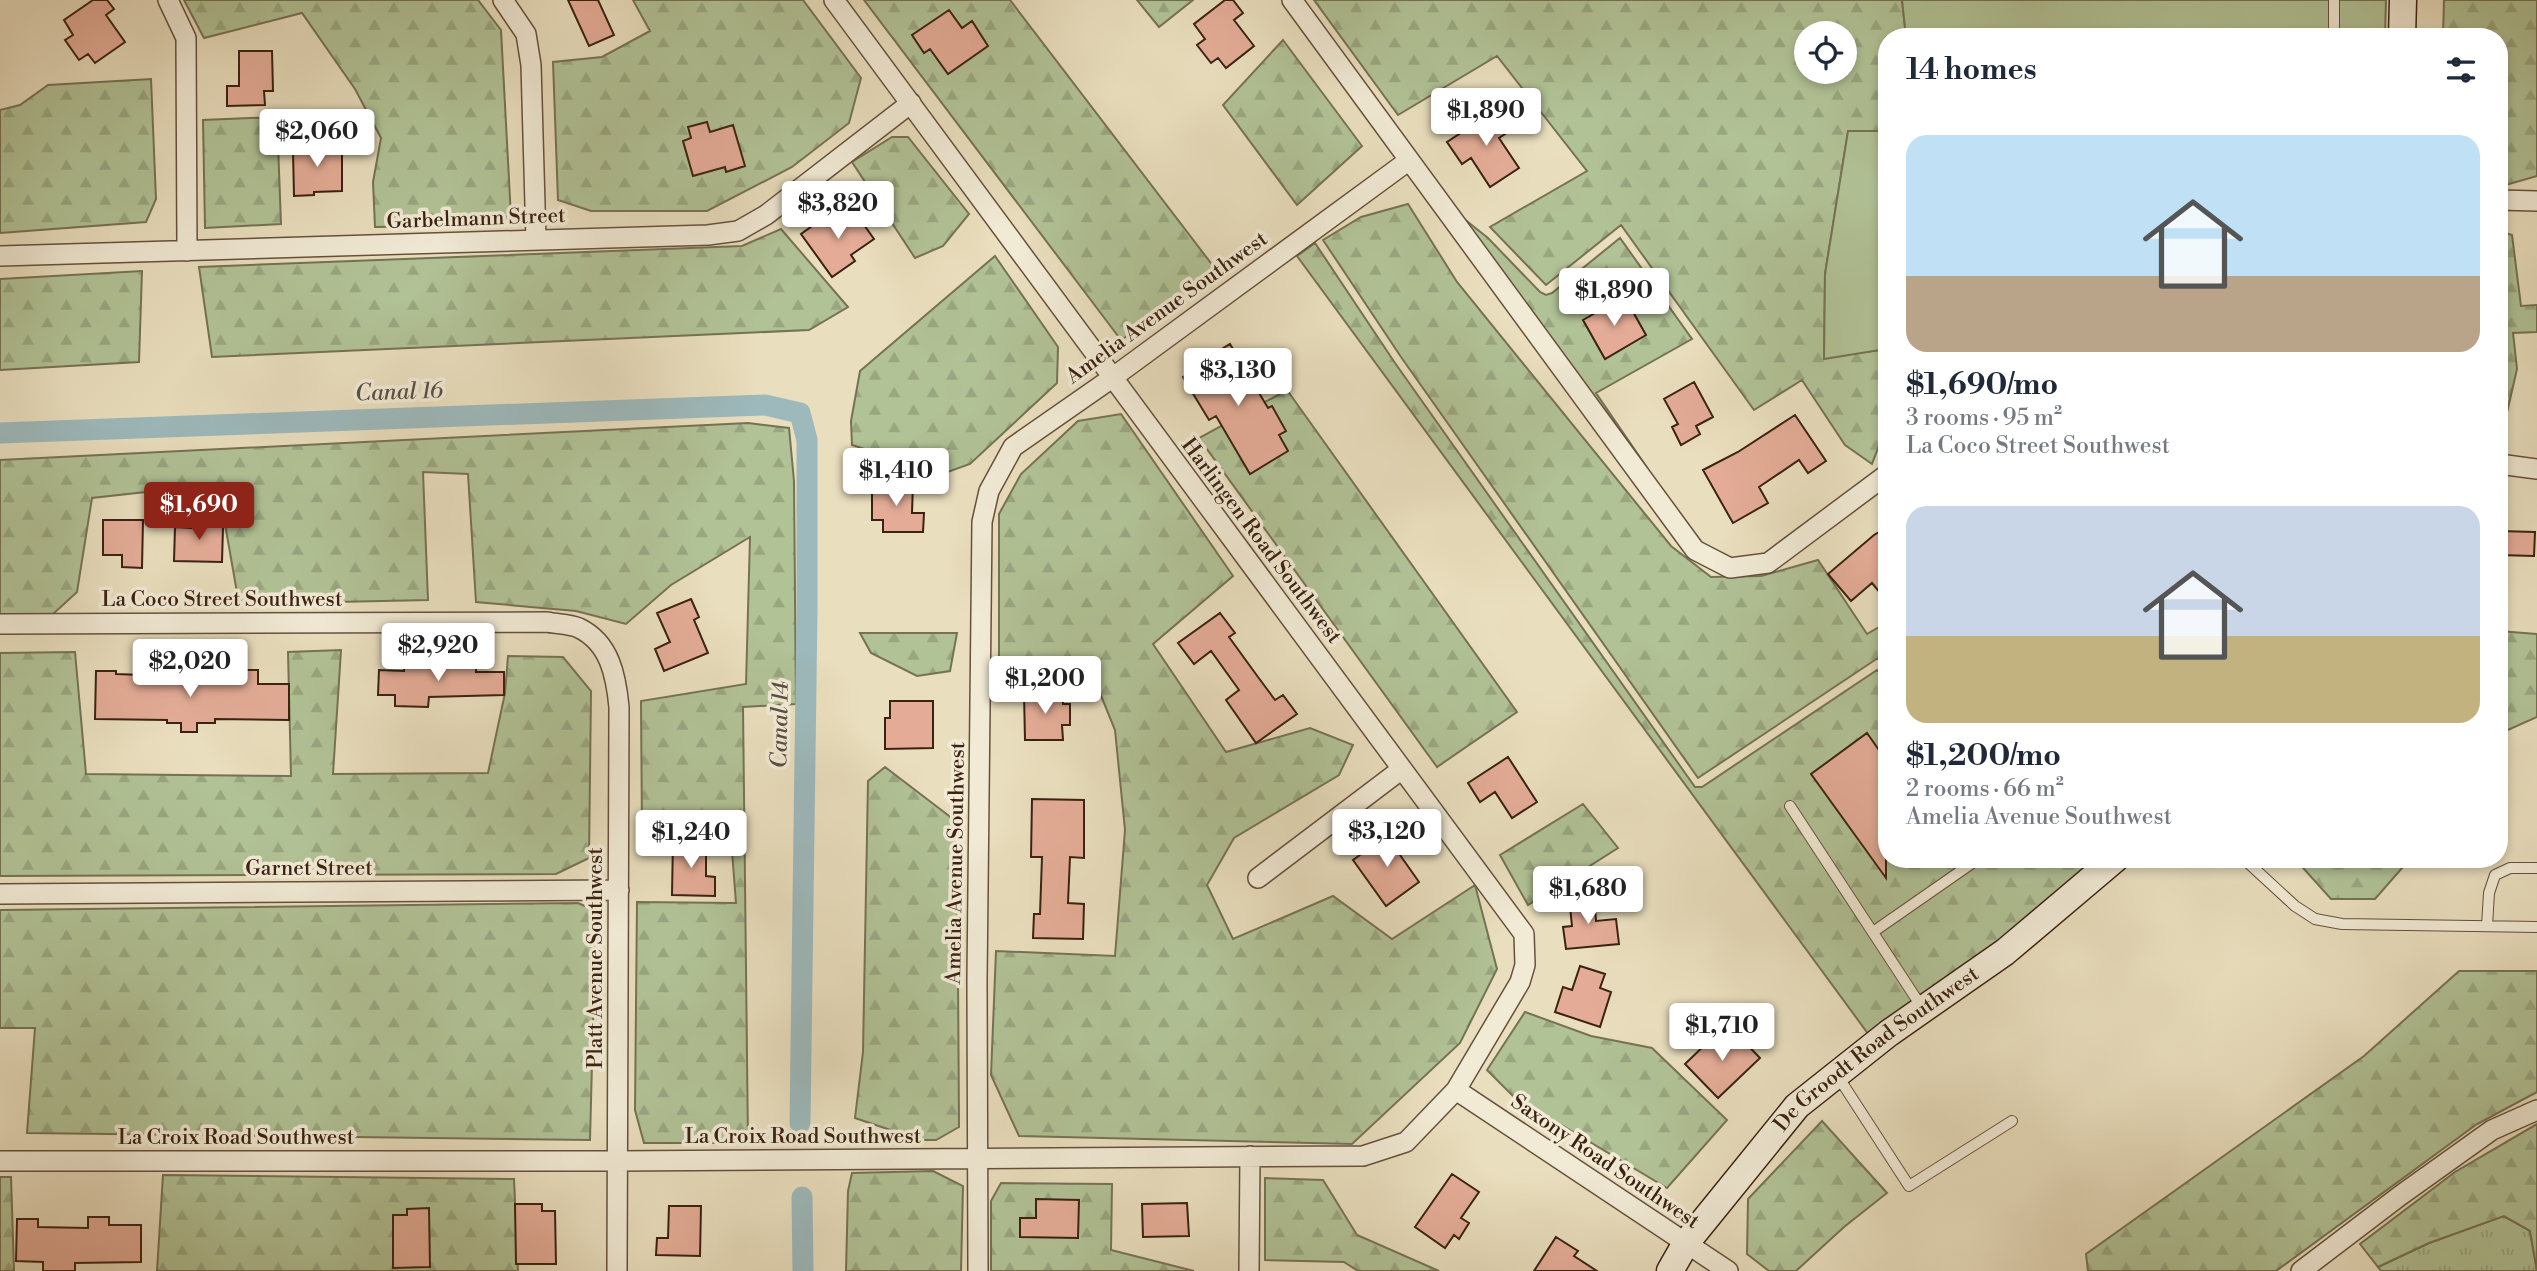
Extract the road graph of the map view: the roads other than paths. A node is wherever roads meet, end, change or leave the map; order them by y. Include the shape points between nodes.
1 (169, 0) edge
2 (503, 0) edge
3 (834, 0) edge
4 (1292, 0) edge
5 (2334, 0) edge
6 (2403, 0) edge
7 (2334, 28) edge
8 (2402, 28) edge
9 (911, 103) junction
10 (1408, 161) junction
11 (2508, 200) edge
12 (2537, 201) edge
13 (536, 240) junction
14 (187, 251) junction
15 (0, 256) edge
16 (1112, 378) junction
17 (2508, 465) edge
18 (2537, 470) edge
19 (1878, 481) edge
20 (0, 624) edge
21 (604, 648) joint
22 (1402, 769) junction
23 (1790, 806) dead end
24 (1965, 868) edge
25 (2104, 868) edge
26 (2254, 868) edge
27 (2537, 868) edge
28 (1258, 878) dead end
29 (619, 890) junction
30 (0, 894) edge
31 (2487, 926) junction
32 (2537, 927) edge
33 (1873, 932) junction
34 (1520, 982) joint
35 (1923, 1009) junction
36 (1836, 1075) junction
37 (1456, 1090) junction
38 (2537, 1110) edge
39 (2012, 1121) dead end
40 (1250, 1156) junction
41 (978, 1158) junction
42 (0, 1161) edge
43 (617, 1161) junction
44 (1686, 1243) junction
45 (617, 1271) edge
46 (978, 1271) edge
47 (1248, 1271) edge
48 (1670, 1271) edge
49 (1728, 1271) edge
50 (2301, 1271) edge

1 - 14 street via 186,38
2 - 13 street via 526,34 531,65
3 - 9 street, Harlingen Road Southwest
4 - 10 street
5 - 7 lane
6 - 8 street
9 - 13 street, Garbelmann Street via 766,215 738,231
9 - 16 street, Harlingen Road Southwest
10 - 16 street, Amelia Avenue Southwest
10 - 19 street via 1695,550 1730,568 1768,563
11 - 12 street
13 - 14 street, Garbelmann Street
14 - 15 street, Garbelmann Street
16 - 22 street, Harlingen Road Southwest
16 - 41 street, Amelia Avenue Southwest via 1013,447 989,491 982,522
17 - 18 street
20 - 21 street, La Coco Street Southwest via 547,622 579,628
21 - 29 street, Platt Avenue Southwest via 616,677 619,707
22 - 28 street
22 - 34 street, Harlingen Road Southwest via 1524,934 1525,965
23 - 33 lane
24 - 33 lane
25 - 35 street, De Groodt Road Southwest via 2005,953
26 - 31 lane via 2315,919 2342,925
27 - 31 lane via 2510,868 2495,875
29 - 30 street, Garnet Street
29 - 43 street, Platt Avenue Southwest
31 - 32 lane
33 - 35 lane
34 - 37 street, La Croix Road Southwest
35 - 36 street, De Groodt Road Southwest
36 - 39 lane via 1909,1186
36 - 44 street, De Groodt Road Southwest via 1797,1106
37 - 40 street, La Croix Road Southwest via 1406,1142 1363,1156
37 - 44 street, Saxony Road Southwest
38 - 50 street via 2493,1130
40 - 41 street, La Croix Road Southwest
40 - 47 street
41 - 43 street, La Croix Road Southwest
41 - 46 street, Amelia Avenue Southwest
42 - 43 street, La Croix Road Southwest
43 - 45 street, Platt Avenue Southwest
44 - 48 street, De Groodt Road Southwest
44 - 49 street, Saxony Road Southwest

